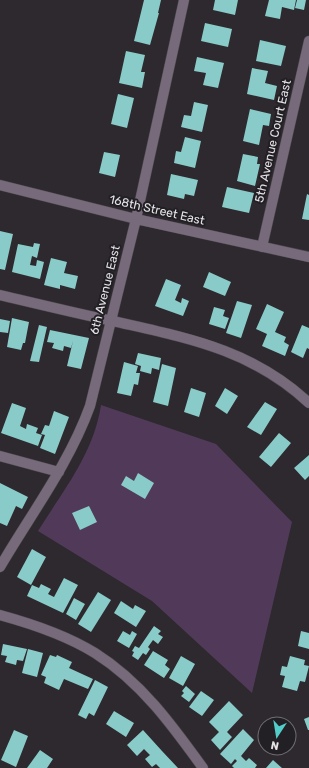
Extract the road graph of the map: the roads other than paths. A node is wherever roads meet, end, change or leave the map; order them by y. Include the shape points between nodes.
1 (184, 0) edge
2 (309, 41) edge
3 (0, 185) edge
4 (136, 219) junction
5 (262, 247) junction
6 (309, 257) edge
7 (0, 295) edge
8 (110, 321) junction
9 (309, 403) edge
10 (0, 456) edge
11 (59, 472) junction
12 (0, 567) edge
13 (0, 615) edge
14 (203, 768) edge

1 - 4 street, 6th Avenue East
2 - 5 street, 5th Avenue Court East
3 - 4 street, 168th Street East
4 - 5 street, 168th Street East
4 - 8 street, 6th Avenue East
5 - 6 street, 168th Street East
7 - 8 street
8 - 9 street via 220,348 255,363
8 - 11 street, 6th Avenue East via 90,406 81,430
10 - 11 street
11 - 12 street, 6th Avenue East
13 - 14 street via 57,634 97,654 137,686 172,725

